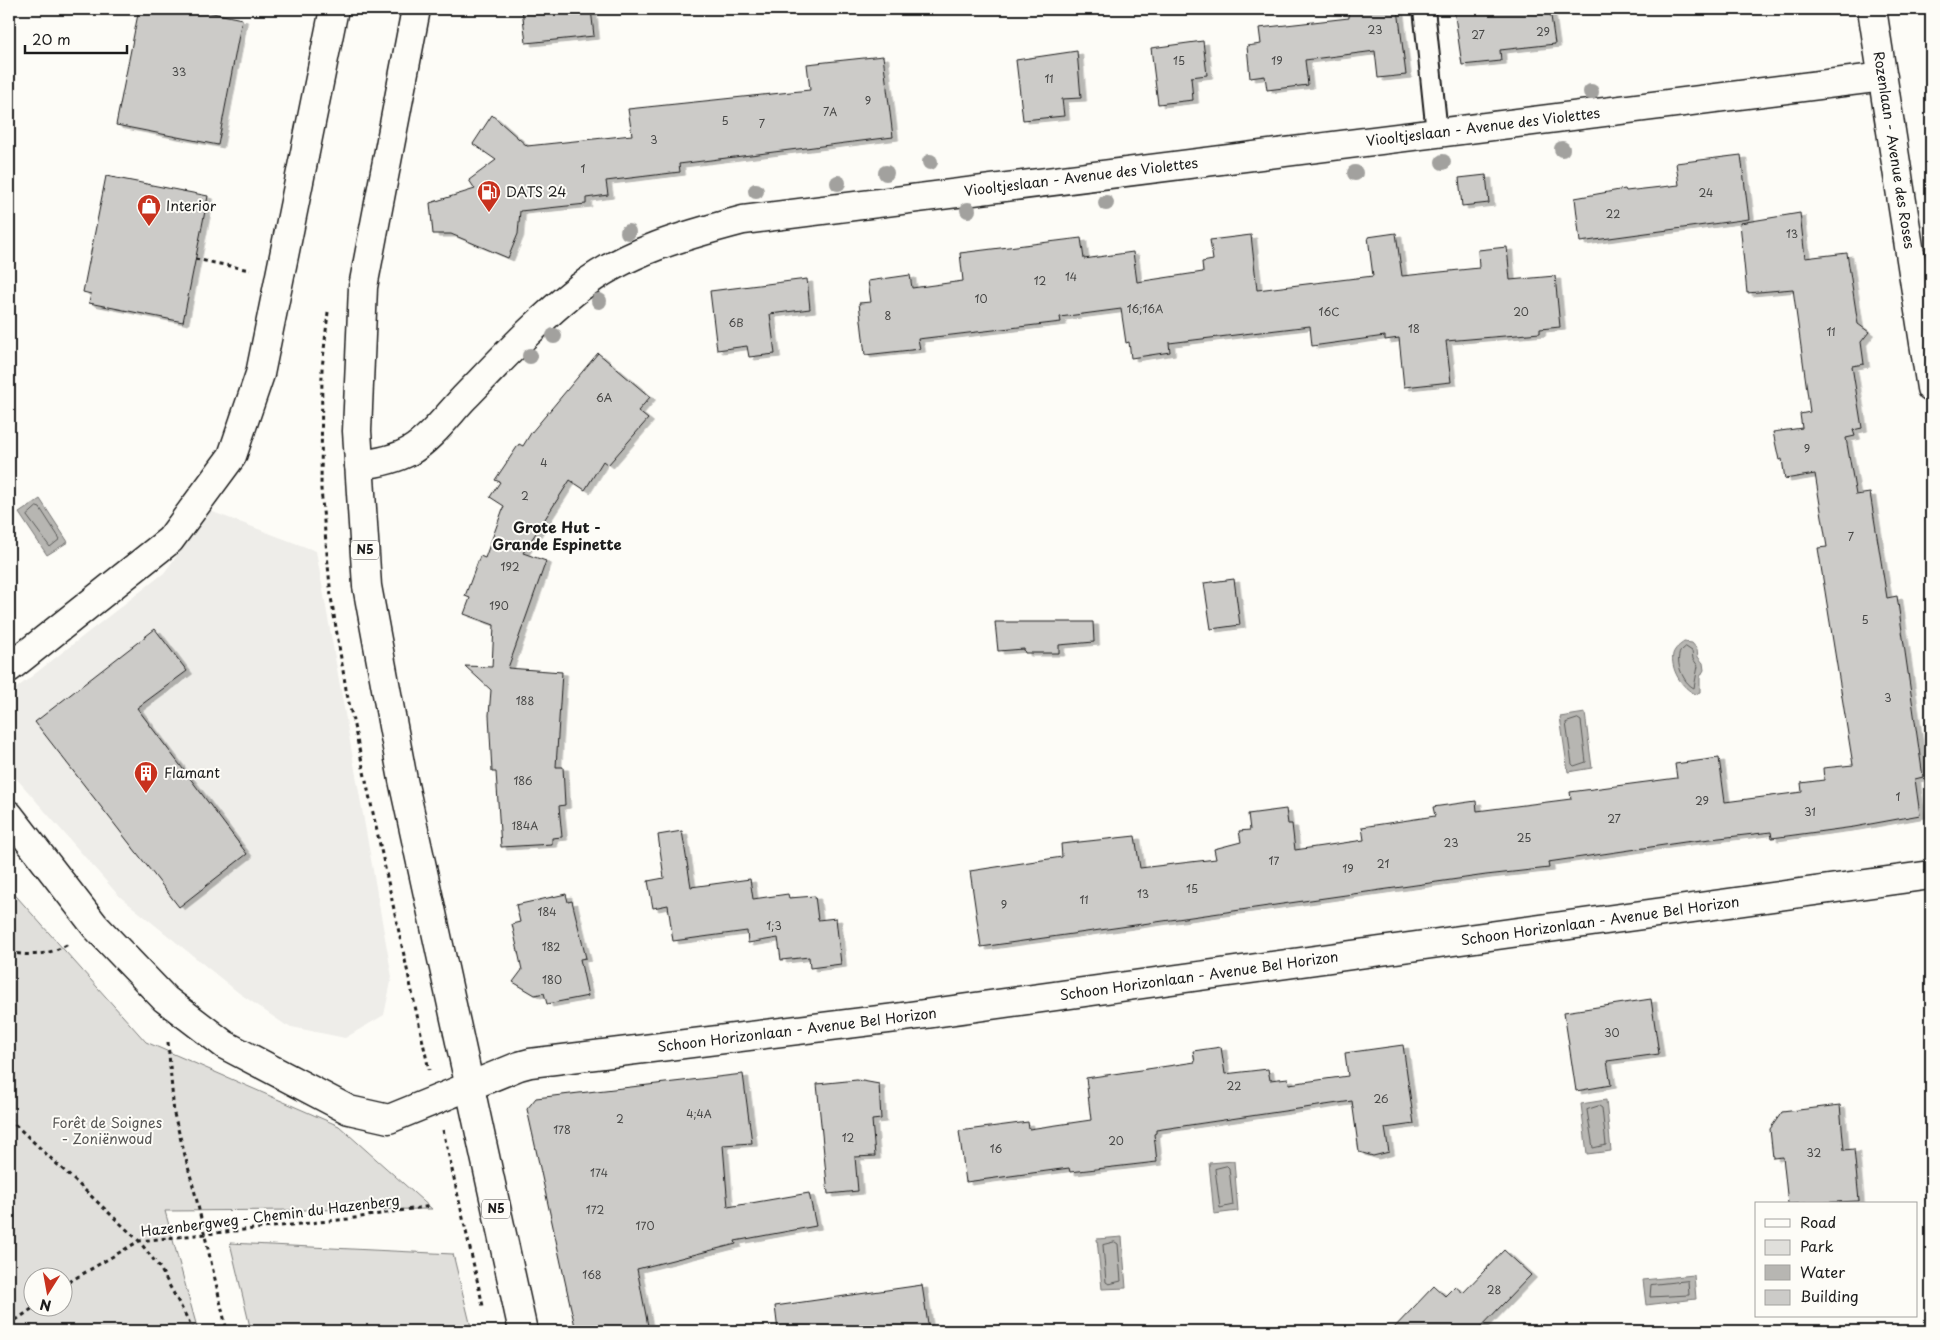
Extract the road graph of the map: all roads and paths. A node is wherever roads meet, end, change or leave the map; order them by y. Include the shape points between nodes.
1 (334, 9) edge
2 (416, 9) edge
3 (1424, 9) edge
4 (1872, 9) edge
5 (1883, 77) junction
6 (1437, 133) junction
7 (195, 259) dead end
8 (280, 276) junction
9 (1926, 320) edge
10 (1931, 388) edge
11 (359, 465) junction
12 (9, 668) edge
13 (9, 815) edge
14 (1931, 875) edge
15 (96, 926) junction
16 (9, 952) edge
17 (165, 999) junction
18 (469, 1086) junction
19 (9, 1119) edge
20 (431, 1206) dead end
21 (204, 1233) junction
22 (139, 1241) junction
23 (472, 1258) dead end
24 (72, 1280) edge
25 (480, 1294) dead end
26 (22, 1316) edge
27 (9, 1325) edge
28 (194, 1331) edge
29 (227, 1331) edge
30 (523, 1331) edge

1 - 8 street
2 - 11 street, N5 via 363,286 357,431
3 - 6 lane
4 - 5 street, Rozenlaan - Avenue des Roses
5 - 6 street, Viooltjeslaan - Avenue des Violettes
5 - 9 street, Rozenlaan - Avenue des Roses
6 - 11 street, Viooltjeslaan - Avenue des Violettes via 743,220 688,235 633,256 581,287 530,330 411,450 384,462
7 - 8 path
8 - 12 street via 260,374 232,456 170,540
9 - 10 street, Rozenlaan - Avenue des Roses
11 - 18 street, N5 via 367,586 405,790
13 - 15 street, Schoon Horizonlaan - Avenue Bel Horizon
14 - 18 street, Schoon Horizonlaan - Avenue Bel Horizon via 896,1018 530,1063
15 - 16 path via 50,954
15 - 17 street, Schoon Horizonlaan - Avenue Bel Horizon
17 - 18 street, Schoon Horizonlaan - Avenue Bel Horizon via 225,1045 349,1110 389,1119
17 - 21 path via 174,1114
18 - 30 street, N5
19 - 22 path
20 - 21 path, Hazenbergweg - Chemin du Hazenberg via 348,1219
21 - 22 path, Hazenbergweg - Chemin du Hazenberg
21 - 29 path
22 - 24 path, Hazenbergweg - Chemin du Hazenberg
22 - 28 path via 160,1268
23 - 25 path
26 - 27 path

